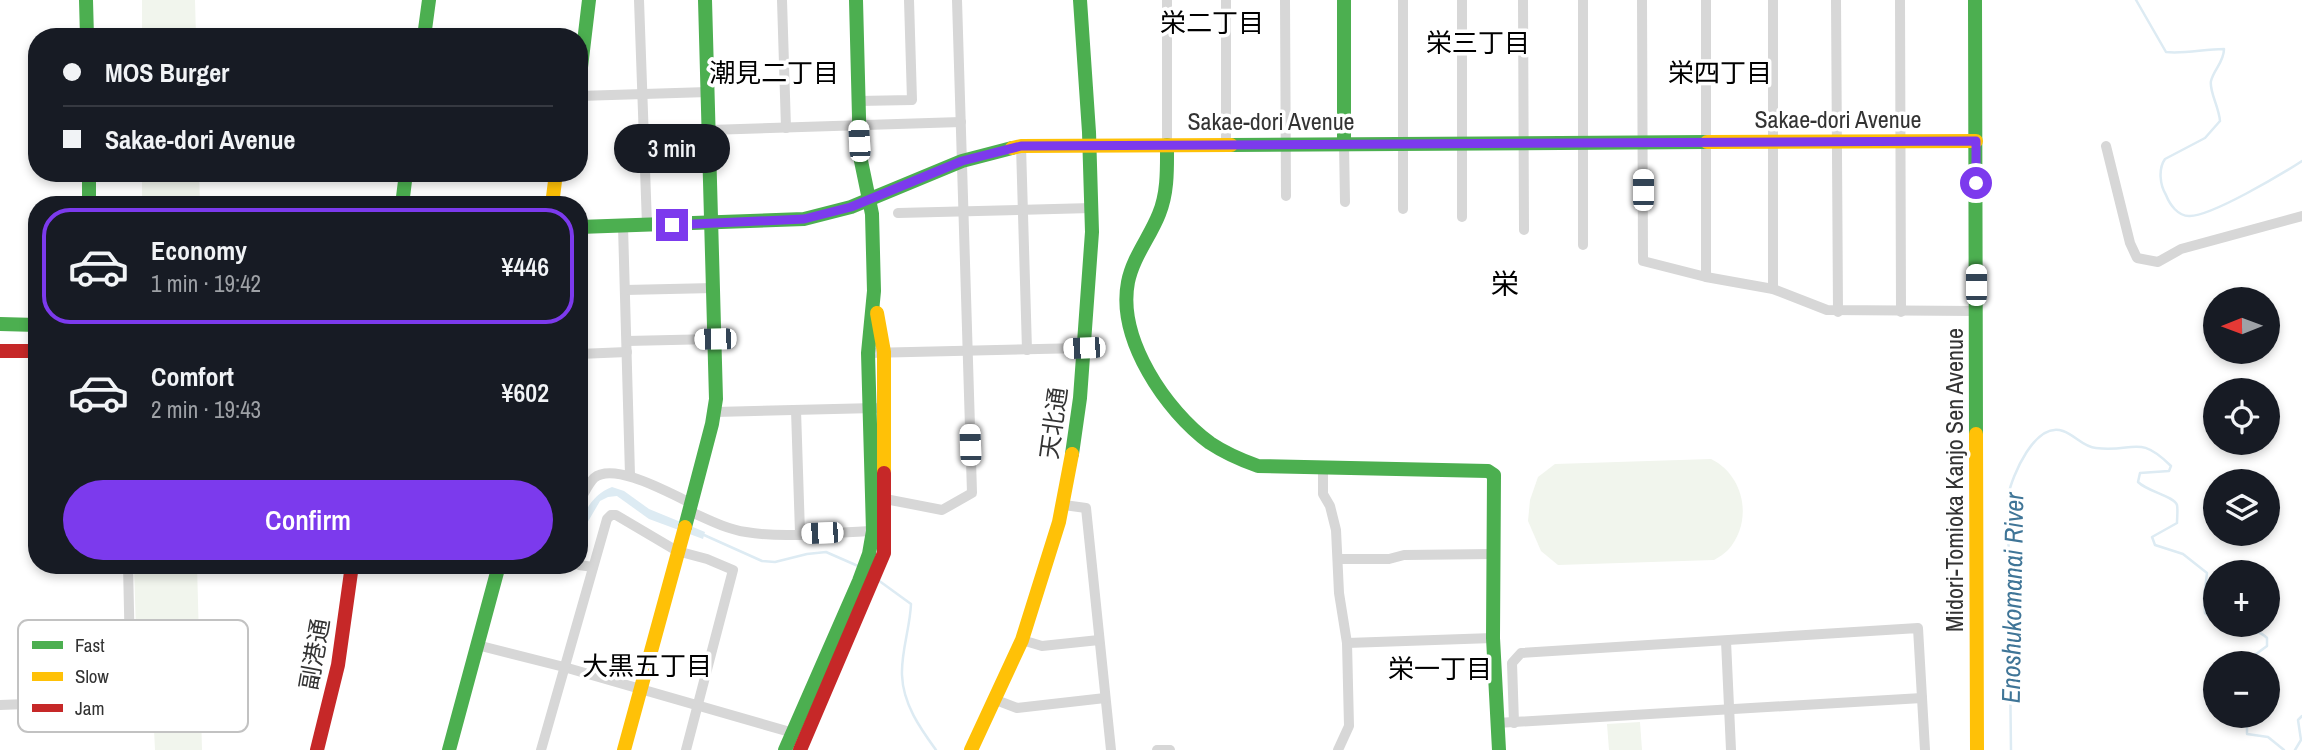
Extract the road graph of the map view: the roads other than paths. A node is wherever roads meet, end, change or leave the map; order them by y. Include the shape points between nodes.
1 (86, 0) edge
2 (429, 0) edge
3 (578, 0) edge
4 (589, 0) edge
5 (639, 0) edge
6 (705, 0) edge
7 (782, 0) edge
8 (856, 0) edge
9 (909, 0) edge
10 (957, 0) edge
11 (1080, 0) edge
12 (1167, 0) edge
13 (1226, 0) edge
14 (1285, 0) edge
15 (1344, 0) edge
16 (1403, 0) edge
17 (1462, 0) edge
18 (1523, 0) edge
19 (1583, 0) edge
20 (1642, 0) edge
21 (1706, 0) edge
22 (1773, 0) edge
23 (1836, 0) edge
24 (1900, 0) edge
25 (1975, 0) edge
26 (87, 28) edge
27 (425, 28) edge
28 (574, 28) edge
29 (586, 28) edge
30 (708, 92) junction
31 (642, 94) junction
32 (588, 96) edge
33 (858, 101) junction
34 (961, 122) junction
35 (858, 125) junction
36 (786, 128) junction
37 (709, 130) junction
38 (1901, 141) junction
39 (1976, 141) junction
40 (1836, 142) junction
41 (1461, 143) junction
42 (1583, 143) junction
43 (1642, 143) junction
44 (1706, 143) junction
45 (1773, 143) junction
46 (1226, 144) junction
47 (1285, 144) junction
48 (1345, 144) junction
49 (1403, 144) junction
50 (1523, 144) junction
51 (1090, 145) junction
52 (1167, 145) junction
53 (1021, 146) junction
54 (2106, 146) dead end
55 (962, 161) junction
56 (1286, 196) dead end
57 (870, 200) junction
58 (1345, 202) dead end
59 (1092, 208) junction
60 (1023, 209) junction
61 (1404, 209) dead end
62 (964, 211) junction
63 (898, 213) dead end
64 (2302, 216) edge
65 (1462, 218) dead end
66 (711, 223) junction
67 (647, 225) junction
68 (623, 226) junction
69 (588, 227) edge
70 (1524, 230) dead end
71 (1583, 245) dead end
72 (1706, 277) junction
73 (714, 288) junction
74 (1773, 289) junction
75 (625, 290) junction
76 (874, 290) junction
77 (1976, 311) junction
78 (1838, 312) junction
79 (1901, 312) junction
80 (0, 324) edge
81 (28, 324) edge
82 (715, 339) junction
83 (627, 346) junction
84 (1084, 348) junction
85 (967, 350) junction
86 (1027, 350) junction
87 (0, 351) edge
88 (28, 351) edge
89 (868, 352) junction
90 (884, 352) junction
91 (588, 353) edge
92 (877, 408) junction
93 (796, 410) junction
94 (715, 412) junction
95 (1323, 468) junction
96 (630, 475) junction
97 (588, 487) edge
98 (879, 498) junction
99 (1064, 505) junction
100 (690, 509) junction
101 (873, 531) junction
102 (800, 533) junction
103 (678, 547) junction
104 (1494, 554) junction
105 (1338, 559) junction
106 (873, 563) junction
107 (588, 566) edge
108 (593, 567) junction
109 (128, 574) edge
110 (351, 574) edge
111 (497, 574) edge
112 (508, 574) edge
113 (129, 620) edge
114 (1493, 638) junction
115 (1022, 640) junction
116 (1099, 640) junction
117 (1726, 641) junction
118 (1347, 643) junction
119 (483, 647) junction
120 (564, 667) junction
121 (640, 689) junction
122 (1105, 698) junction
123 (1922, 698) junction
124 (996, 700) junction
125 (18, 704) edge
126 (0, 705) edge
127 (699, 705) junction
128 (1729, 710) junction
129 (1497, 723) junction
130 (1514, 723) junction
131 (800, 740) edge
132 (317, 750) edge
133 (449, 750) edge
134 (461, 750) edge
135 (541, 750) edge
136 (624, 750) edge
137 (686, 750) edge
138 (785, 750) edge
139 (971, 750) edge
140 (1111, 750) edge
141 (1157, 750) edge
142 (1170, 750) edge
143 (1338, 750) edge
144 (1499, 750) edge
145 (1731, 750) edge
146 (1925, 750) edge
147 (1977, 750) edge

1 - 26 main road
2 - 27 main road
3 - 28 main road
4 - 29 main road
5 - 31 street
6 - 30 main road
7 - 36 street
8 - 33 main road
9 - 33 street via 912,100
10 - 34 street
11 - 51 main road, 天北通
12 - 52 street
13 - 46 street
14 - 47 street
15 - 48 main road
16 - 49 street
17 - 41 street
18 - 50 street
19 - 42 street
20 - 43 street
21 - 44 street
22 - 45 street
23 - 40 street
24 - 38 street
25 - 39 main road, Midori-Tomioka Kanjo Sen Avenue
30 - 31 street
30 - 37 main road
31 - 32 street
31 - 67 street
33 - 35 main road
34 - 35 street
34 - 55 street
35 - 36 street
35 - 57 main road
36 - 37 street
37 - 66 main road
38 - 39 main road, Sakae-dori Avenue
38 - 40 main road, Sakae-dori Avenue
38 - 79 street
39 - 77 main road, Midori-Tomioka Kanjo Sen Avenue
40 - 45 main road, Sakae-dori Avenue
40 - 78 street
41 - 49 main road, Sakae-dori Avenue
41 - 50 main road, Sakae-dori Avenue
41 - 65 street
42 - 43 main road, Sakae-dori Avenue
42 - 50 main road, Sakae-dori Avenue
42 - 71 street
43 - 44 main road, Sakae-dori Avenue
43 - 72 street via 1643,261
44 - 45 main road, Sakae-dori Avenue
44 - 72 street
45 - 74 street
46 - 47 main road, Sakae-dori Avenue
46 - 52 main road, Sakae-dori Avenue
47 - 48 main road, Sakae-dori Avenue
47 - 56 street
48 - 49 main road, Sakae-dori Avenue
48 - 58 street
49 - 61 street
50 - 70 street
51 - 52 main road, Sakae-dori Avenue
51 - 53 main road, Sakae-dori Avenue
51 - 59 main road, 天北通
52 - 95 main road via 1160,211 1130,271 1126,290 1131,333 1145,365 1180,416 1235,460 1258,466
53 - 55 main road, Sakae-dori Avenue
53 - 60 street
54 - 64 street via 2137,258 2158,262 2181,249
55 - 57 main road, Sakae-dori Avenue
55 - 62 street
57 - 66 main road, Sakae-dori Avenue via 804,219
57 - 76 main road
59 - 60 street
59 - 84 main road, 天北通
60 - 62 street
60 - 86 street
62 - 63 street
62 - 85 street
66 - 67 main road, Sakae-dori Avenue
66 - 73 main road
67 - 68 main road, Sakae-dori Avenue
68 - 69 main road, Sakae-dori Avenue
68 - 75 street
72 - 74 street
73 - 75 street
73 - 82 main road
74 - 78 street
75 - 83 street
76 - 89 main road
76 - 90 main road
77 - 79 street
77 - 147 main road, Midori-Tomioka Kanjo Sen Avenue
78 - 79 street
80 - 81 main road
82 - 83 street
82 - 94 main road
83 - 91 street
83 - 96 street
84 - 86 street
84 - 99 main road, 天北通
85 - 86 street
85 - 90 street
85 - 98 street via 972,493 942,510
87 - 88 main road
89 - 90 street
89 - 92 main road
90 - 92 main road
92 - 93 street
92 - 98 main road
93 - 94 street
93 - 102 street
94 - 100 main road
95 - 104 main road via 1492,472
95 - 105 street
96 - 97 street via 600,475
96 - 100 street
98 - 101 main road
98 - 106 main road via 886,540
99 - 115 main road, 天北通
99 - 116 street via 1086,508
100 - 102 street via 746,532
100 - 103 main road
101 - 102 street
101 - 106 main road
103 - 108 street via 611,515
103 - 121 main road
103 - 127 street via 733,570
104 - 105 street
104 - 114 main road
105 - 118 street
106 - 131 main road
107 - 108 street
108 - 120 street
109 - 113 street
110 - 132 main road, 副港通 via 338,665
111 - 119 main road
112 - 119 main road
114 - 118 street
114 - 129 main road
115 - 116 street via 1042,646
115 - 124 main road, 天北通
116 - 122 street
117 - 123 street via 1918,628
117 - 128 street
117 - 130 street via 1521,653 1512,663
118 - 143 street via 1349,726
119 - 120 street
119 - 133 main road
119 - 134 main road
120 - 121 street
120 - 135 street
121 - 127 street
121 - 136 main road
122 - 124 street via 1017,708
122 - 140 street
123 - 128 street
123 - 146 street
124 - 139 main road, 天北通
125 - 126 street
127 - 131 street
127 - 137 street
128 - 130 street
128 - 145 street
129 - 130 street
129 - 144 main road
131 - 138 main road
141 - 142 street

